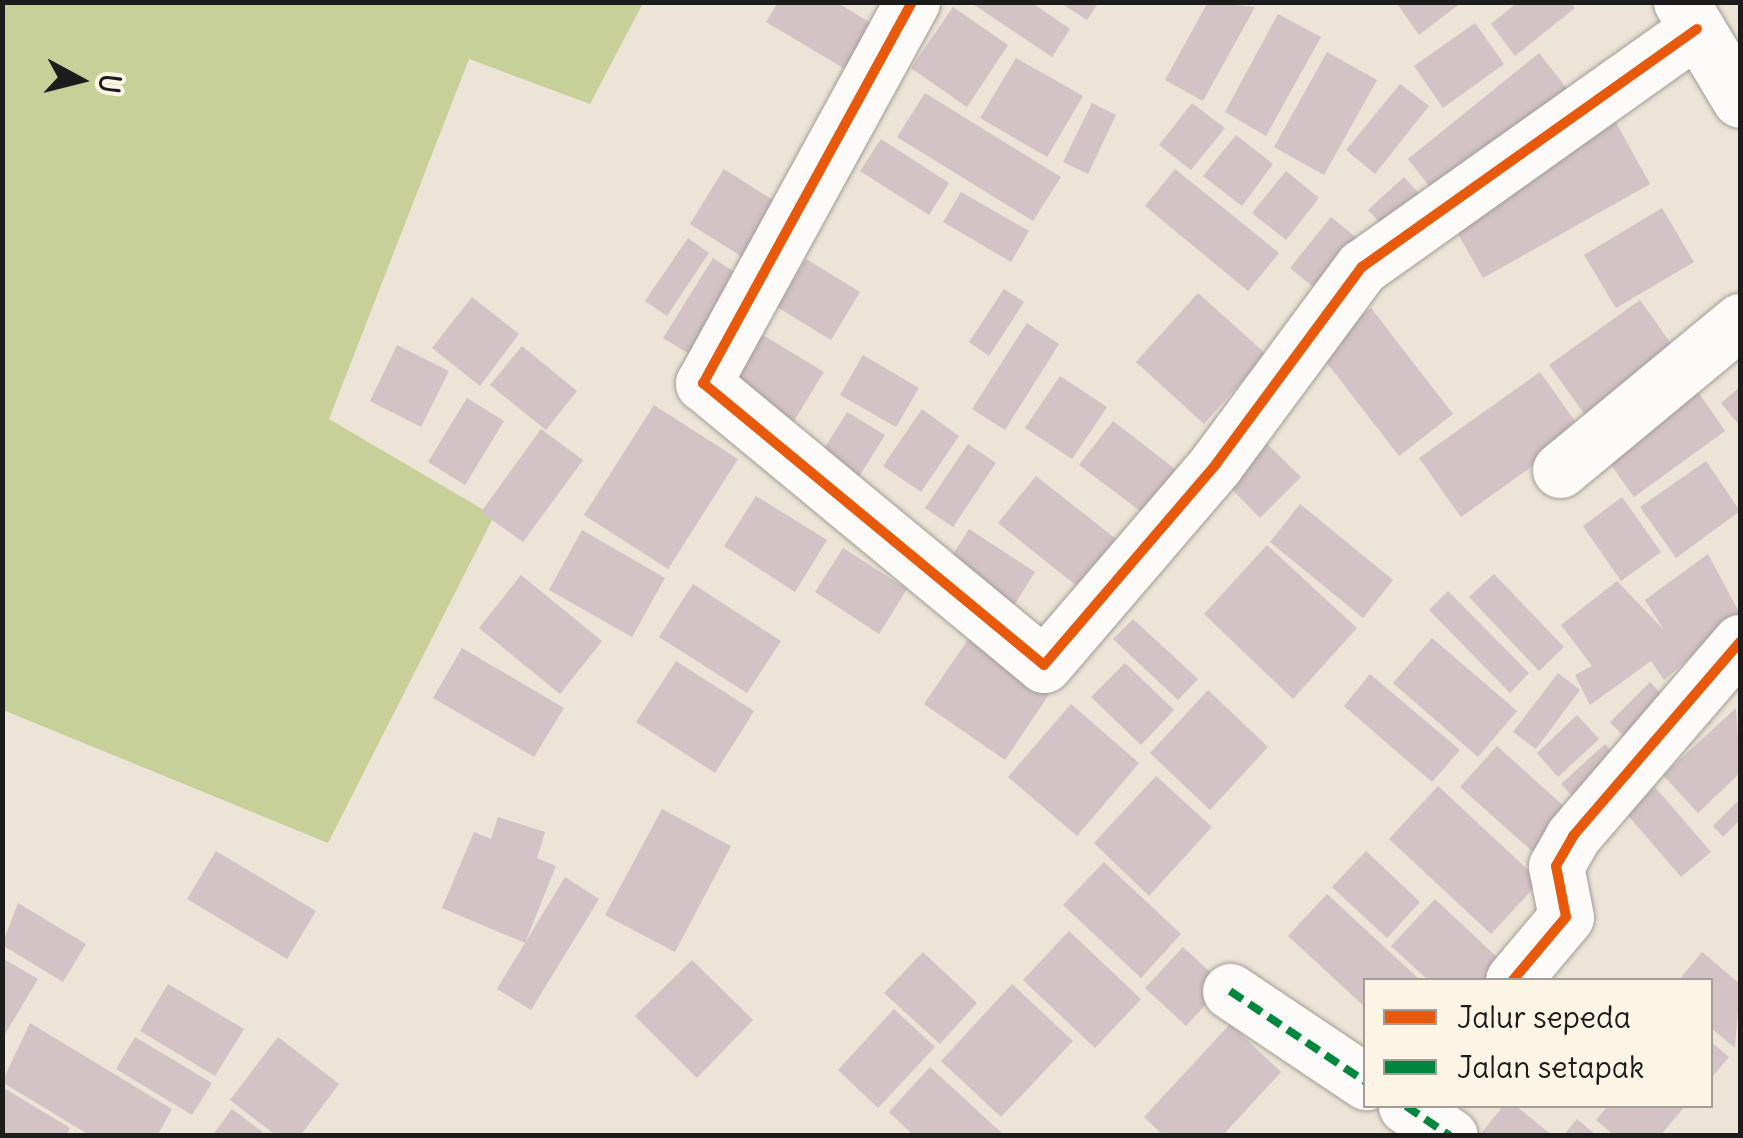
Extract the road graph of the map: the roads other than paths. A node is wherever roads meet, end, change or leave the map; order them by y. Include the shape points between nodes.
1 (912, 2) edge
2 (1689, 16) edge
3 (1740, 100) edge
4 (1740, 321) edge
5 (1560, 470) dead end
6 (1740, 642) edge
7 (1515, 978) edge
8 (1230, 991) dead end
9 (1363, 1080) edge
10 (1410, 1108) edge
11 (1450, 1136) edge

1 - 2 street via 702,384 1044,665 1216,464 1362,268
2 - 3 street
4 - 5 street
6 - 7 street via 1573,836 1556,866 1566,918
8 - 9 street
10 - 11 street

